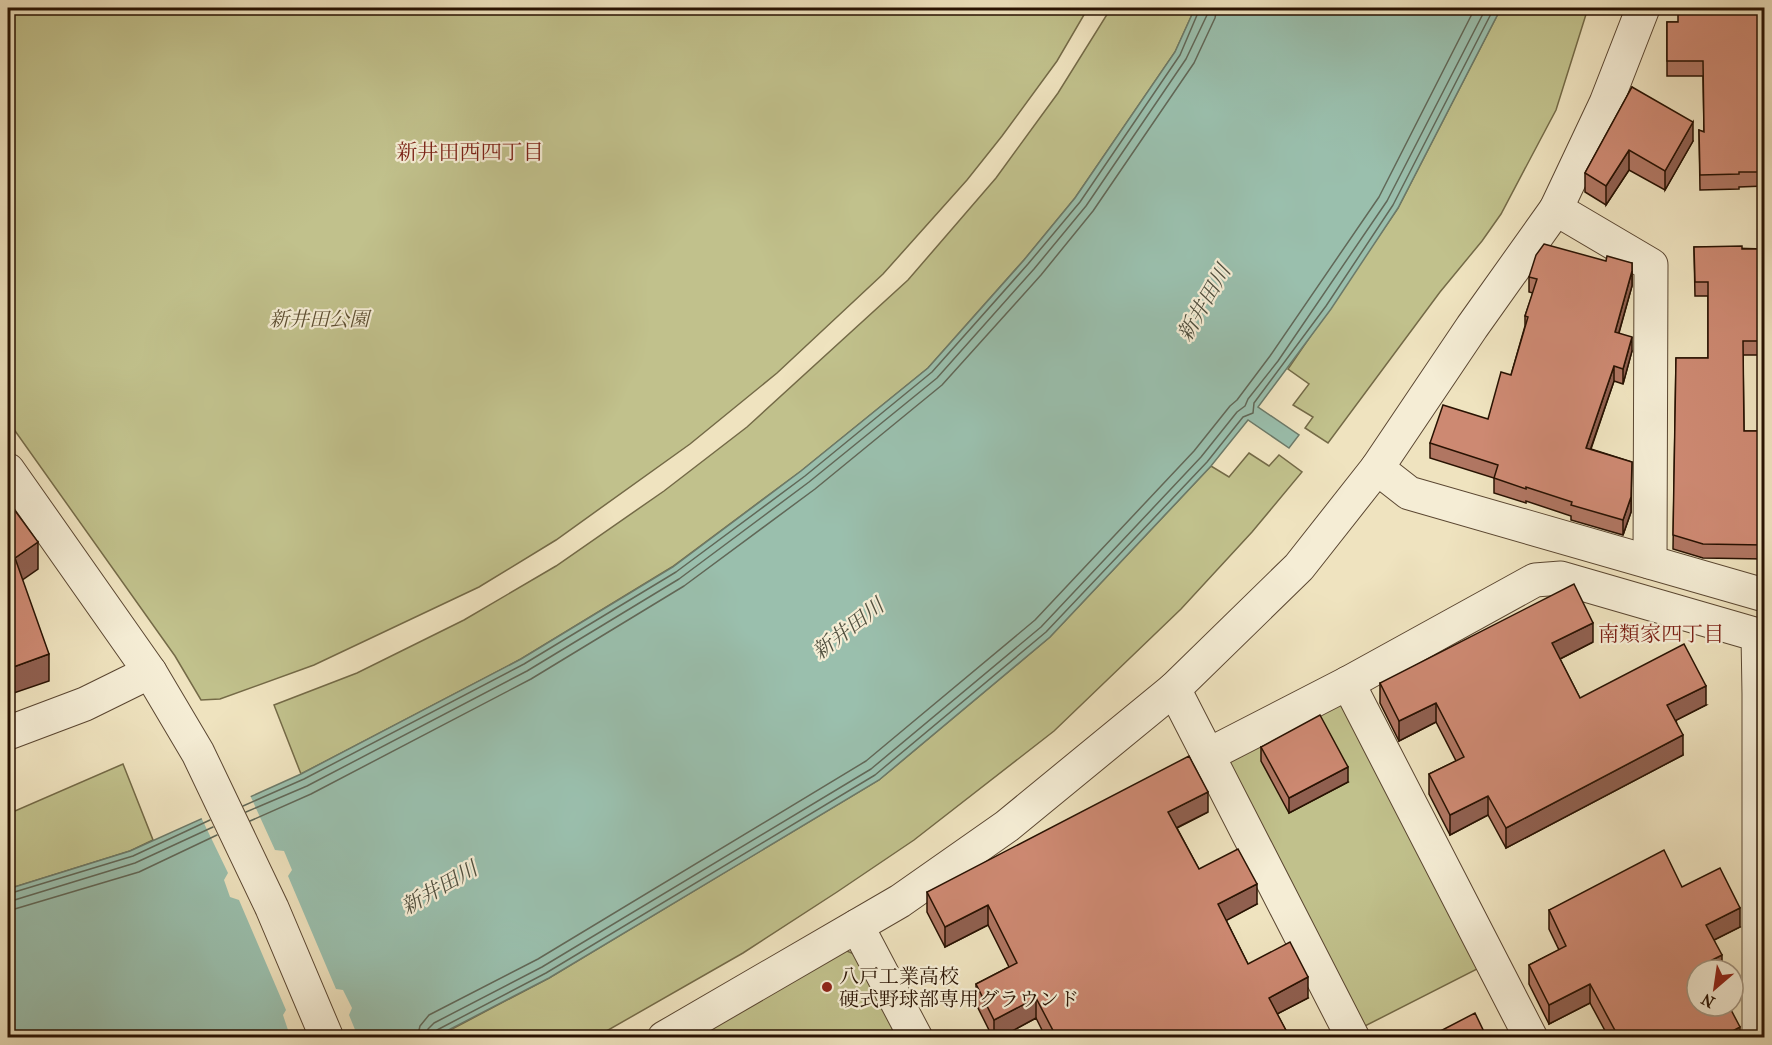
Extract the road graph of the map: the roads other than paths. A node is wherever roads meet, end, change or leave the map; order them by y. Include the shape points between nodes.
1 (1643, 8) edge
2 (1556, 209) junction
3 (1377, 468) junction
4 (8, 470) edge
5 (1650, 562) junction
6 (1764, 595) edge
7 (150, 672) junction
8 (1348, 683) junction
9 (1174, 689) junction
10 (8, 733) edge
11 (1208, 755) junction
12 (857, 926) junction
13 (327, 1038) edge
14 (664, 1038) edge
15 (916, 1038) edge
16 (1353, 1038) edge
17 (1531, 1038) edge
18 (1758, 1038) edge

1 - 2 street via 1606,103
2 - 3 street
2 - 5 street via 1651,265
3 - 5 street via 1408,493
3 - 9 street via 1299,567
4 - 7 street
5 - 6 street
7 - 10 street via 85,704
7 - 13 street via 198,753 272,908
8 - 11 street
8 - 17 street
8 - 18 street via 1535,580 1561,578 1758,635
9 - 11 street
9 - 12 street via 1007,826 900,901
11 - 16 street
12 - 14 street
12 - 15 street

